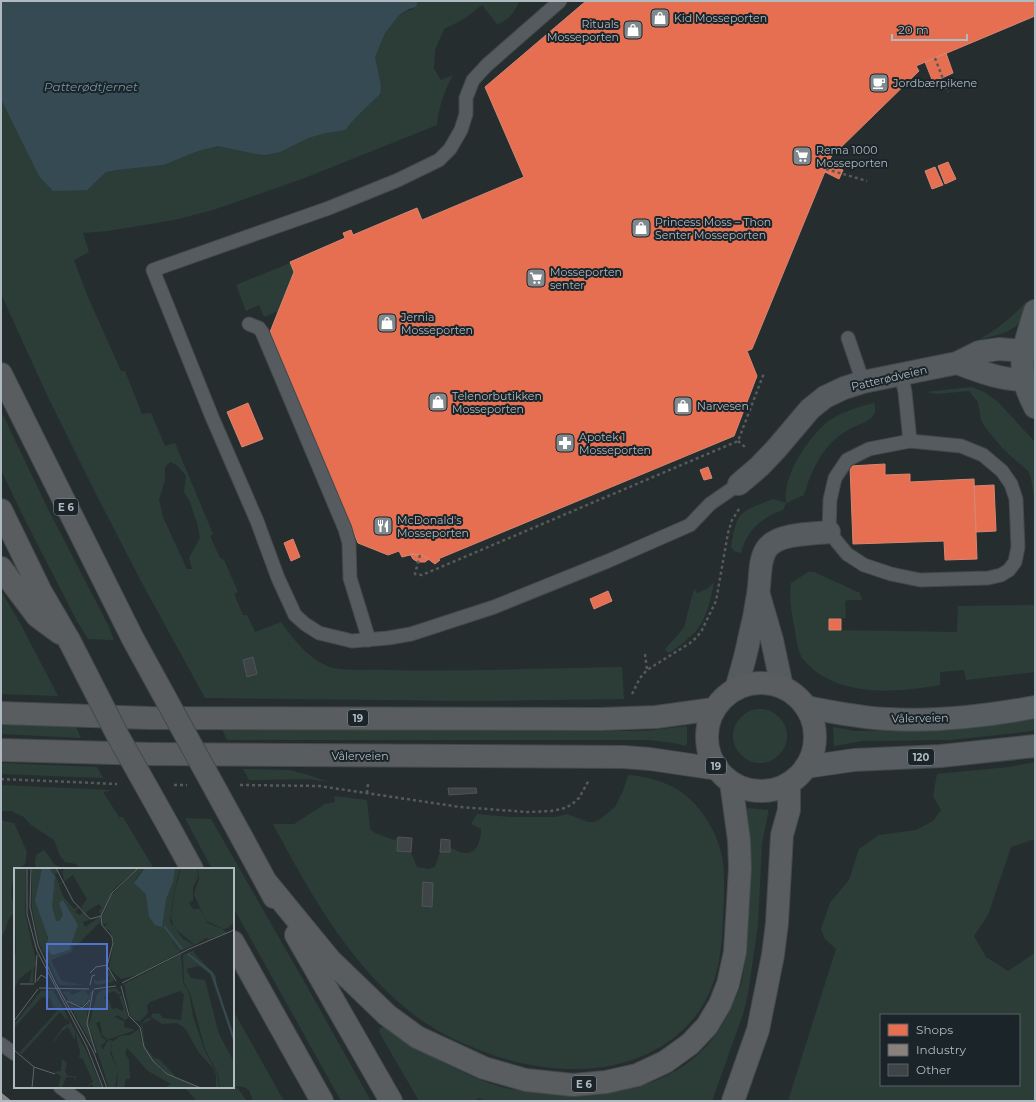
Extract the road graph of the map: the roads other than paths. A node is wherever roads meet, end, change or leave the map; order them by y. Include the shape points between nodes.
1 (560, 1) edge
2 (1035, 311) edge
3 (249, 324) dead end
4 (848, 338) dead end
5 (1023, 352) junction
6 (957, 363) junction
7 (1, 374) edge
8 (901, 374) junction
9 (1024, 380) junction
10 (863, 382) junction
11 (1035, 407) edge
12 (910, 440) junction
13 (739, 484) joint
14 (1, 510) edge
15 (829, 532) junction
16 (1, 568) edge
17 (758, 592) junction
18 (69, 640) junction
19 (369, 640) junction
20 (782, 687) junction
21 (736, 689) junction
22 (806, 707) junction
23 (1035, 707) edge
24 (714, 709) junction
25 (1, 712) edge
26 (1035, 746) edge
27 (1, 750) edge
28 (806, 766) junction
29 (724, 776) junction
30 (789, 782) junction
31 (191, 868) edge
32 (267, 883) junction
33 (234, 944) edge
34 (1, 1044) edge
35 (14, 1053) edge
36 (61, 1088) edge
37 (79, 1101) edge
38 (322, 1101) edge
39 (390, 1101) edge
40 (733, 1101) edge

1 - 19 lane via 487,64 473,80 466,98 466,114 461,130 450,149 439,160 329,208 153,270 295,615 320,633 352,641
2 - 5 street
3 - 19 lane via 262,332 345,529 349,543 350,578
4 - 10 lane
5 - 6 street, Patterødveien via 999,349 979,352
5 - 9 street
6 - 8 street, Patterødveien
6 - 9 street via 1012,380
7 - 32 highway, E 6, bridge via 132,639
8 - 10 street, Patterødveien
8 - 12 lane
9 - 11 street
10 - 13 street, Patterødveien via 826,397 810,409 760,466
12 - 15 lane via 869,449 847,460 835,478 830,500
12 - 15 lane via 961,446 982,455 1002,471 1011,484 1016,499 1018,547 1015,562 1009,570 988,578 920,580 890,574 864,565 847,554
13 - 19 lane via 710,504 690,525 628,552 494,607 411,634
14 - 18 highway via 41,592
15 - 17 street via 775,541 768,547 764,556
16 - 18 highway via 37,616
17 - 20 street
17 - 21 street via 750,638
18 - 31 highway, bridge via 118,736
20 - 21 highway, 19 via 766,683
20 - 22 highway, 19
21 - 24 highway, 19
22 - 23 main road, Vålerveien via 855,716 937,719
22 - 28 highway, 19 via 815,737
24 - 25 highway, 19 via 601,719 149,718
24 - 29 highway, 19 via 708,724 707,740 710,755
26 - 28 main road, 120
27 - 29 highway, Vålerveien / 19 via 151,754 624,757 650,759
28 - 30 highway, 19
29 - 30 highway, 19 via 744,788 759,791 774,789
29 - 32 highway, E 6 via 739,840 740,868 735,952 728,984 707,1026 690,1044 665,1062 637,1075 606,1082 573,1085 526,1080 484,1068 417,1037 387,1015 331,961
30 - 40 highway via 789,810 782,835 774,955 758,1030
32 - 39 highway, E 6
33 - 38 highway
34 - 35 lane
36 - 37 lane

